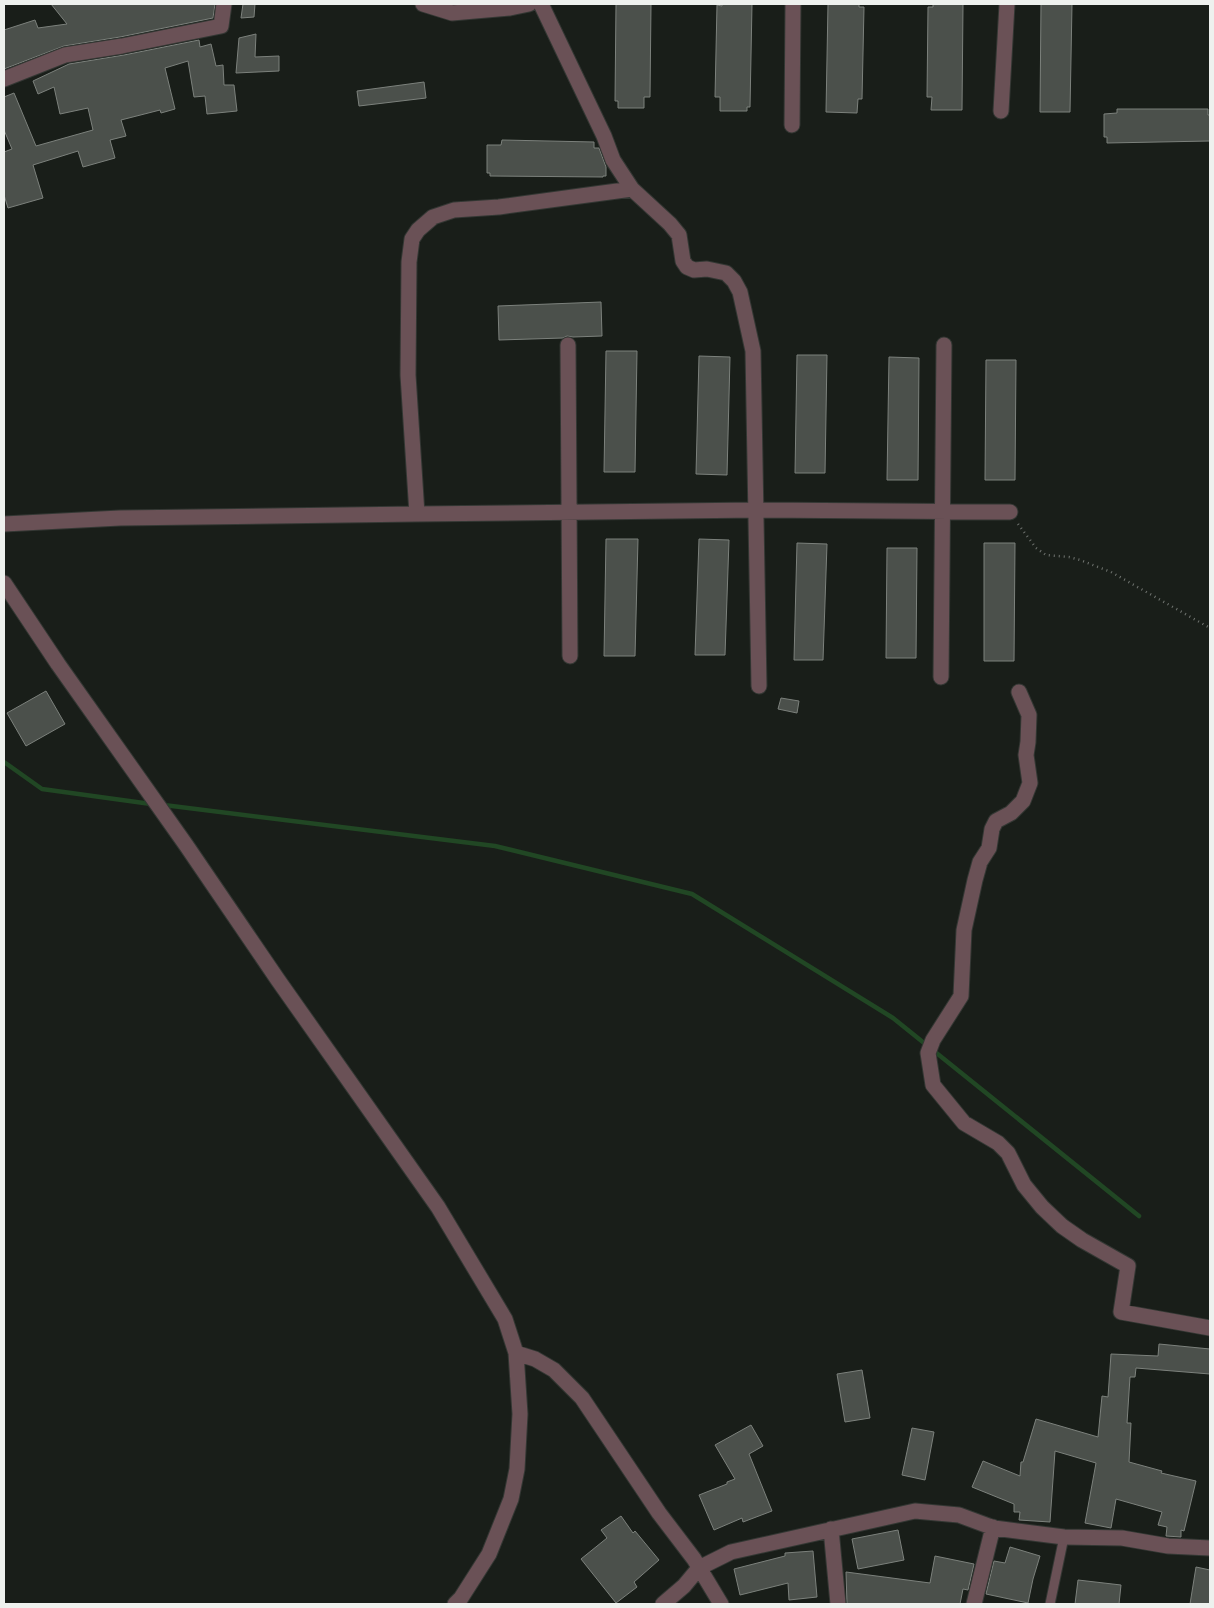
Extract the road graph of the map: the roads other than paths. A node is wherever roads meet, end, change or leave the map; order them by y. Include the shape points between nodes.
1 (224, 4) edge
2 (423, 4) edge
3 (529, 4) edge
4 (541, 4) edge
5 (793, 4) edge
6 (1007, 4) edge
7 (4, 79) edge
8 (1001, 111) dead end
9 (792, 125) dead end
10 (632, 189) junction
11 (568, 345) dead end
12 (944, 345) dead end
13 (756, 510) junction
14 (943, 511) junction
15 (1010, 512) road end
16 (569, 513) junction
17 (417, 514) junction
18 (4, 524) edge
19 (4, 583) edge
20 (570, 656) dead end
21 (941, 677) dead end
22 (759, 686) dead end
23 (1019, 692) dead end
24 (1210, 1328) edge
25 (516, 1354) junction
26 (536, 1359) junction
27 (517, 1370) junction
28 (993, 1527) junction
29 (831, 1529) junction
30 (1064, 1537) junction
31 (1210, 1548) edge
32 (699, 1568) junction
33 (455, 1604) edge
34 (662, 1604) edge
35 (721, 1604) edge
36 (838, 1604) edge
37 (974, 1604) edge
38 (1050, 1604) edge

1 - 7 street via 221,26 64,55
2 - 3 street via 452,13
4 - 10 street via 613,160
5 - 9 street
6 - 8 street
10 - 13 street via 679,235 687,267 726,273 740,292 753,351
10 - 17 street via 454,210 433,217 412,239 408,366
11 - 16 street
12 - 14 street
13 - 14 street
13 - 16 street
13 - 22 street
14 - 15 street
14 - 21 street
16 - 17 street
16 - 20 street
17 - 18 street via 120,518
19 - 25 street via 438,1207 505,1319
23 - 24 street via 1029,715 1026,755 1030,782 1023,801 996,821 989,848 977,871 964,930 961,996 933,1040 928,1054 933,1085 964,1123 998,1143 1008,1153 1024,1185 1062,1226 1128,1266 1121,1312
25 - 26 street
25 - 27 street
26 - 27 street
26 - 32 street via 554,1370 582,1398
27 - 33 street via 520,1414 517,1469 511,1499 489,1554
28 - 29 street via 959,1515 915,1511
28 - 30 street
28 - 37 street
29 - 32 street via 730,1552
29 - 36 street
30 - 31 street via 1122,1538 1168,1546
30 - 38 lane
32 - 34 street
32 - 35 street

